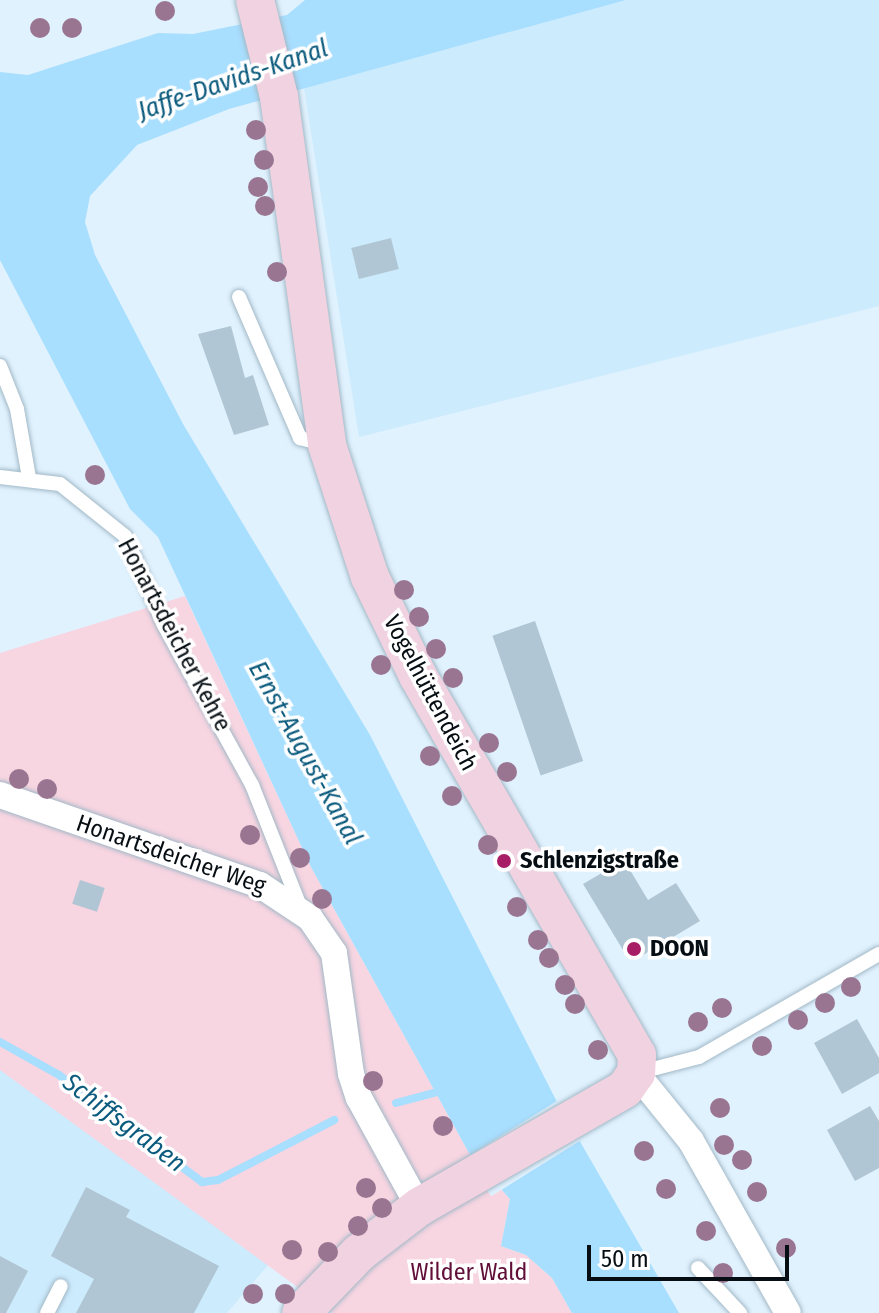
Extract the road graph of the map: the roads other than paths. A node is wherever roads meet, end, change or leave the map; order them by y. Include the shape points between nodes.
1 (257, 10) edge
2 (239, 297) dead end
3 (0, 366) edge
4 (327, 445) junction
5 (0, 477) edge
6 (29, 478) junction
7 (0, 795) edge
8 (301, 909) junction
9 (879, 954) edge
10 (636, 1073) junction
11 (419, 1207) junction
12 (698, 1268) dead end
13 (61, 1286) dead end
14 (47, 1313) edge
15 (301, 1313) edge
16 (740, 1313) edge
17 (788, 1313) edge

1 - 4 street, Vogelhüttendeich via 279,97
2 - 4 lane via 300,438
3 - 6 lane via 17,409
4 - 10 street, Vogelhüttendeich via 370,577 418,676 518,854 625,1027 637,1055
5 - 6 lane, Honartsdeicher Kehre
6 - 8 lane, Honartsdeicher Kehre via 76,493 125,536 164,625 252,785
7 - 8 street, Honartsdeicher Weg via 260,885
8 - 11 street, Honartsdeicher Weg via 334,953 359,1098
9 - 10 lane via 699,1057
10 - 11 street via 625,1089
10 - 17 street, Vogelhüttendeich via 691,1141
11 - 15 street via 359,1253
12 - 16 lane
13 - 14 lane

